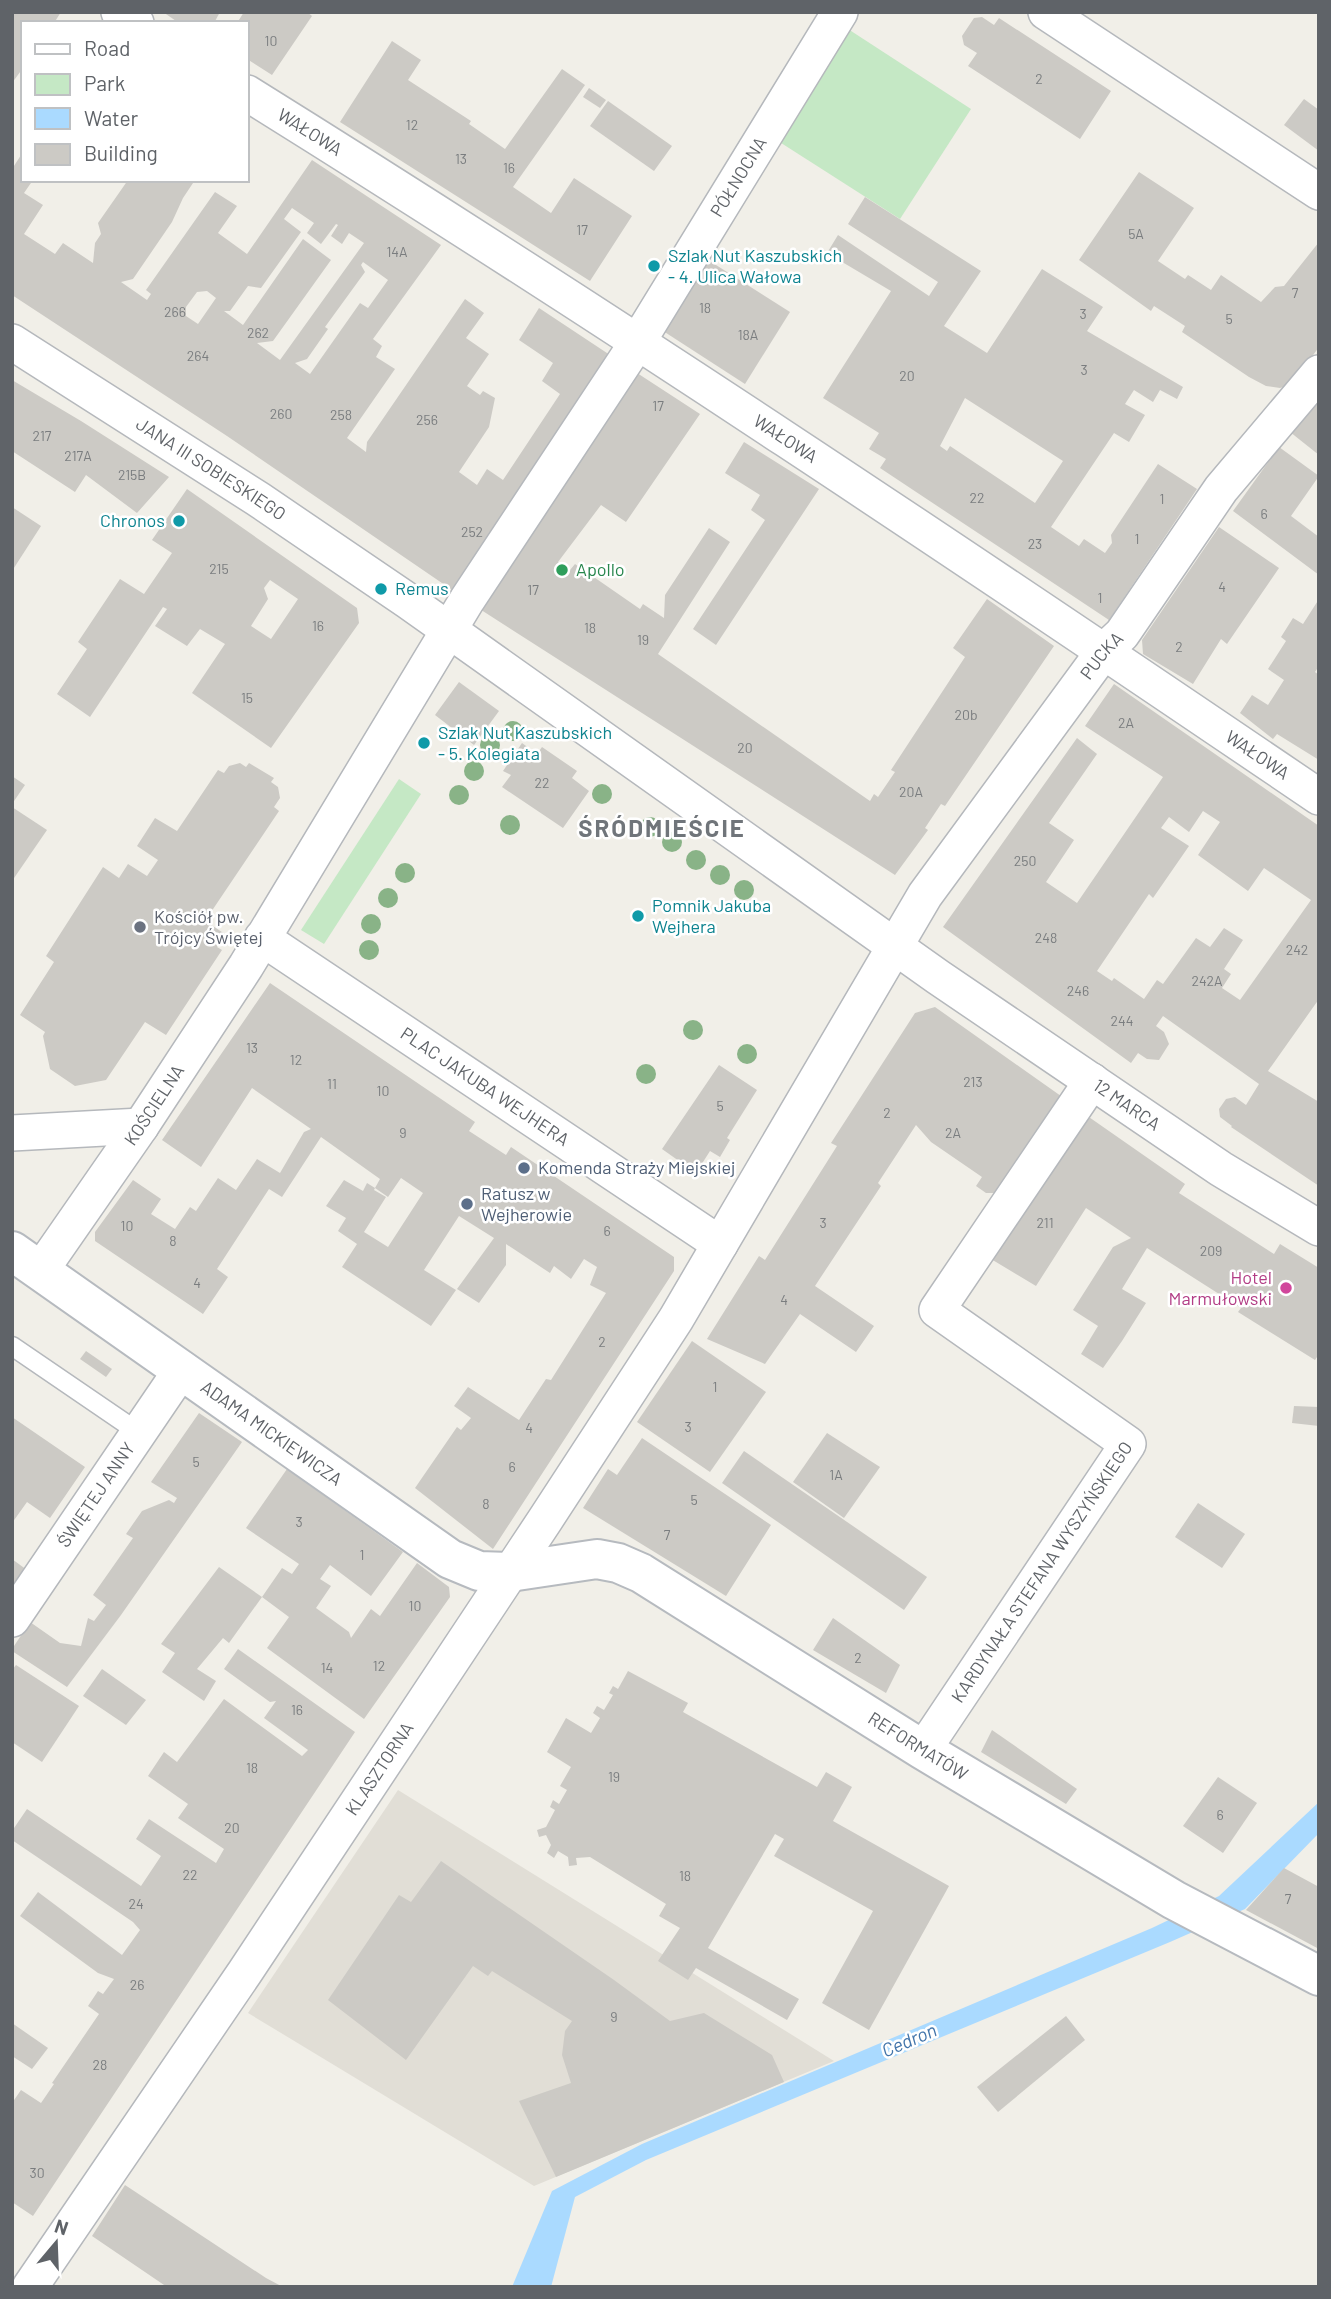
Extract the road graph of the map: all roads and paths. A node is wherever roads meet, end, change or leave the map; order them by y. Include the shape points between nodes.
1 (840, 12) edge
2 (1046, 12) edge
3 (248, 94) edge
4 (1319, 192) edge
5 (12, 342) edge
6 (637, 343) junction
7 (1319, 373) edge
8 (449, 631) junction
9 (1104, 651) junction
10 (1319, 797) edge
11 (262, 939) junction
12 (894, 947) junction
13 (1083, 1094) junction
14 (141, 1126) junction
15 (12, 1133) edge
16 (1319, 1228) edge
17 (720, 1244) junction
18 (27, 1261) edge
19 (12, 1346) edge
20 (182, 1369) junction
21 (138, 1432) junction
22 (510, 1572) junction
23 (12, 1619) edge
24 (923, 1750) junction
25 (1319, 1976) edge
26 (30, 2287) edge

1 - 6 street, PÓŁNOCNA
2 - 4 street
3 - 6 street, WAŁOWA
5 - 8 street, JANA III SOBIESKIEGO via 236,485
6 - 8 street, PÓŁNOCNA
6 - 9 street, WAŁOWA
7 - 9 street, PUCKA via 1221,489 1122,634
8 - 11 street
8 - 12 street
9 - 10 street, WAŁOWA
9 - 12 street, PUCKA via 925,895
11 - 14 street, KOŚCIELNA
11 - 17 street, PLAC JAKUBA WEJHERA
12 - 13 street, 12 MARCA
12 - 17 street
13 - 16 street, 12 MARCA via 1221,1168
13 - 24 street, KARDYNAŁA STEFANA WYSZYŃSKIEGO via 937,1310 1128,1444
14 - 15 street
14 - 18 street, KOŚCIELNA
17 - 22 street, KLASZTORNA
18 - 20 street, ADAMA MICKIEWICZA
19 - 21 lane
20 - 21 street, ŚWIĘTEJ ANNY
20 - 22 street, ADAMA MICKIEWICZA via 450,1559 479,1570
21 - 23 street, ŚWIĘTEJ ANNY
22 - 24 street, REFORMATÓW via 597,1559 618,1563
22 - 26 street, KLASZTORNA
24 - 25 street, REFORMATÓW via 1217,1925

